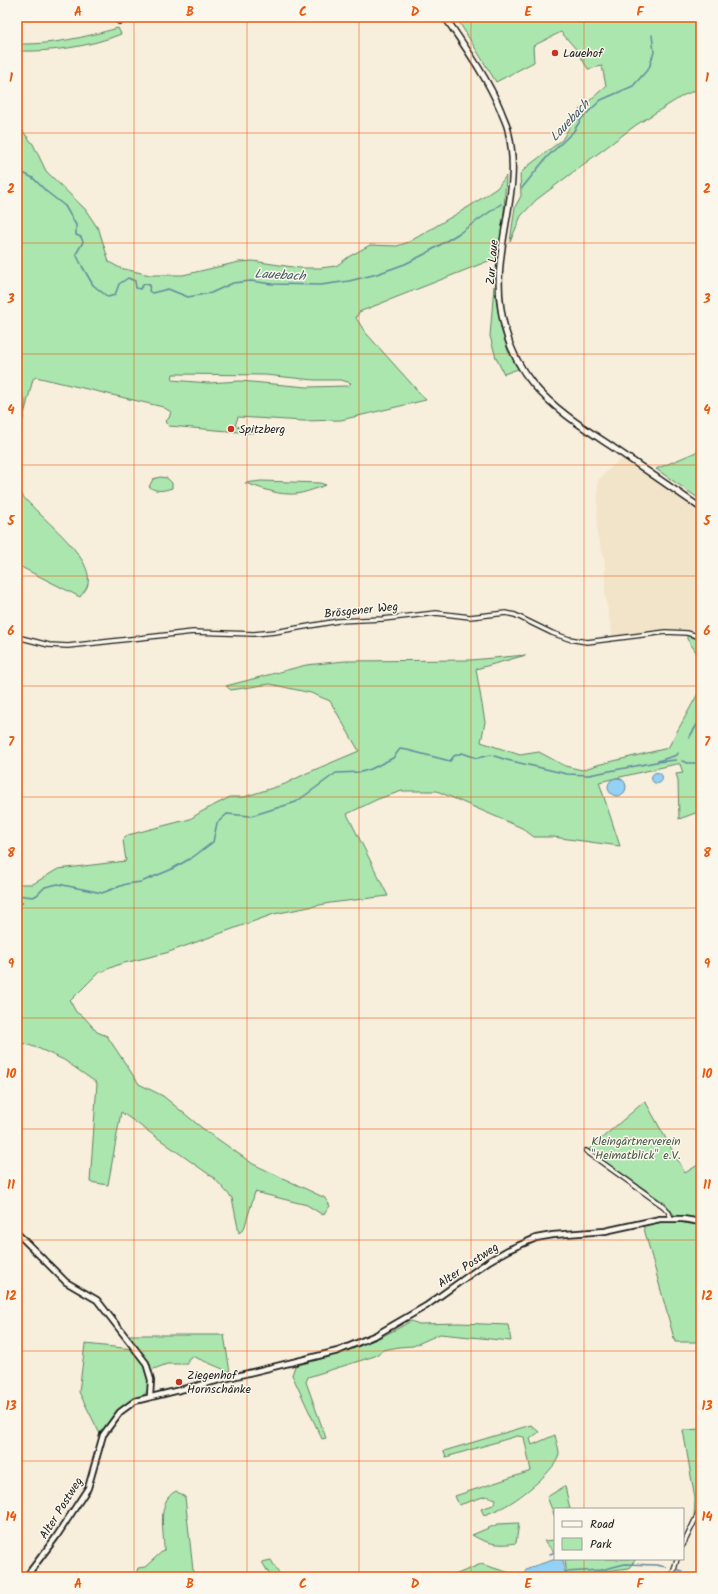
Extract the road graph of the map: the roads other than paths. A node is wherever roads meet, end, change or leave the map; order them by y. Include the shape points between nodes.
1 (115, 17) edge
2 (130, 17) edge
3 (446, 17) edge
4 (701, 508) edge
5 (17, 637) edge
6 (701, 638) edge
7 (586, 1151) dead end
8 (671, 1218) junction
9 (701, 1222) edge
10 (17, 1233) edge
11 (150, 1396) junction
12 (701, 1508) edge
13 (700, 1515) edge
14 (684, 1543) edge
15 (677, 1560) edge
16 (26, 1577) edge
17 (672, 1577) edge

1 - 2 street via 118,22
3 - 4 main road, Zur Laue via 493,91 508,129 513,180 500,266 499,292 505,331 513,351 533,384 554,405
5 - 6 street, Brösgener Weg via 50,645 68,646 194,632 254,634 338,621 436,613 470,617 515,615 552,633 587,642 666,632 687,633
7 - 8 street via 663,1206
8 - 9 street, Alter Postweg
8 - 11 street, Alter Postweg via 605,1231 536,1238 489,1261 426,1306 388,1329 338,1351
10 - 11 street via 66,1282 97,1300 146,1363 150,1372
11 - 16 street, Alter Postweg via 135,1401 120,1412 103,1435 88,1488
12 - 13 street
13 - 14 street
15 - 17 street

